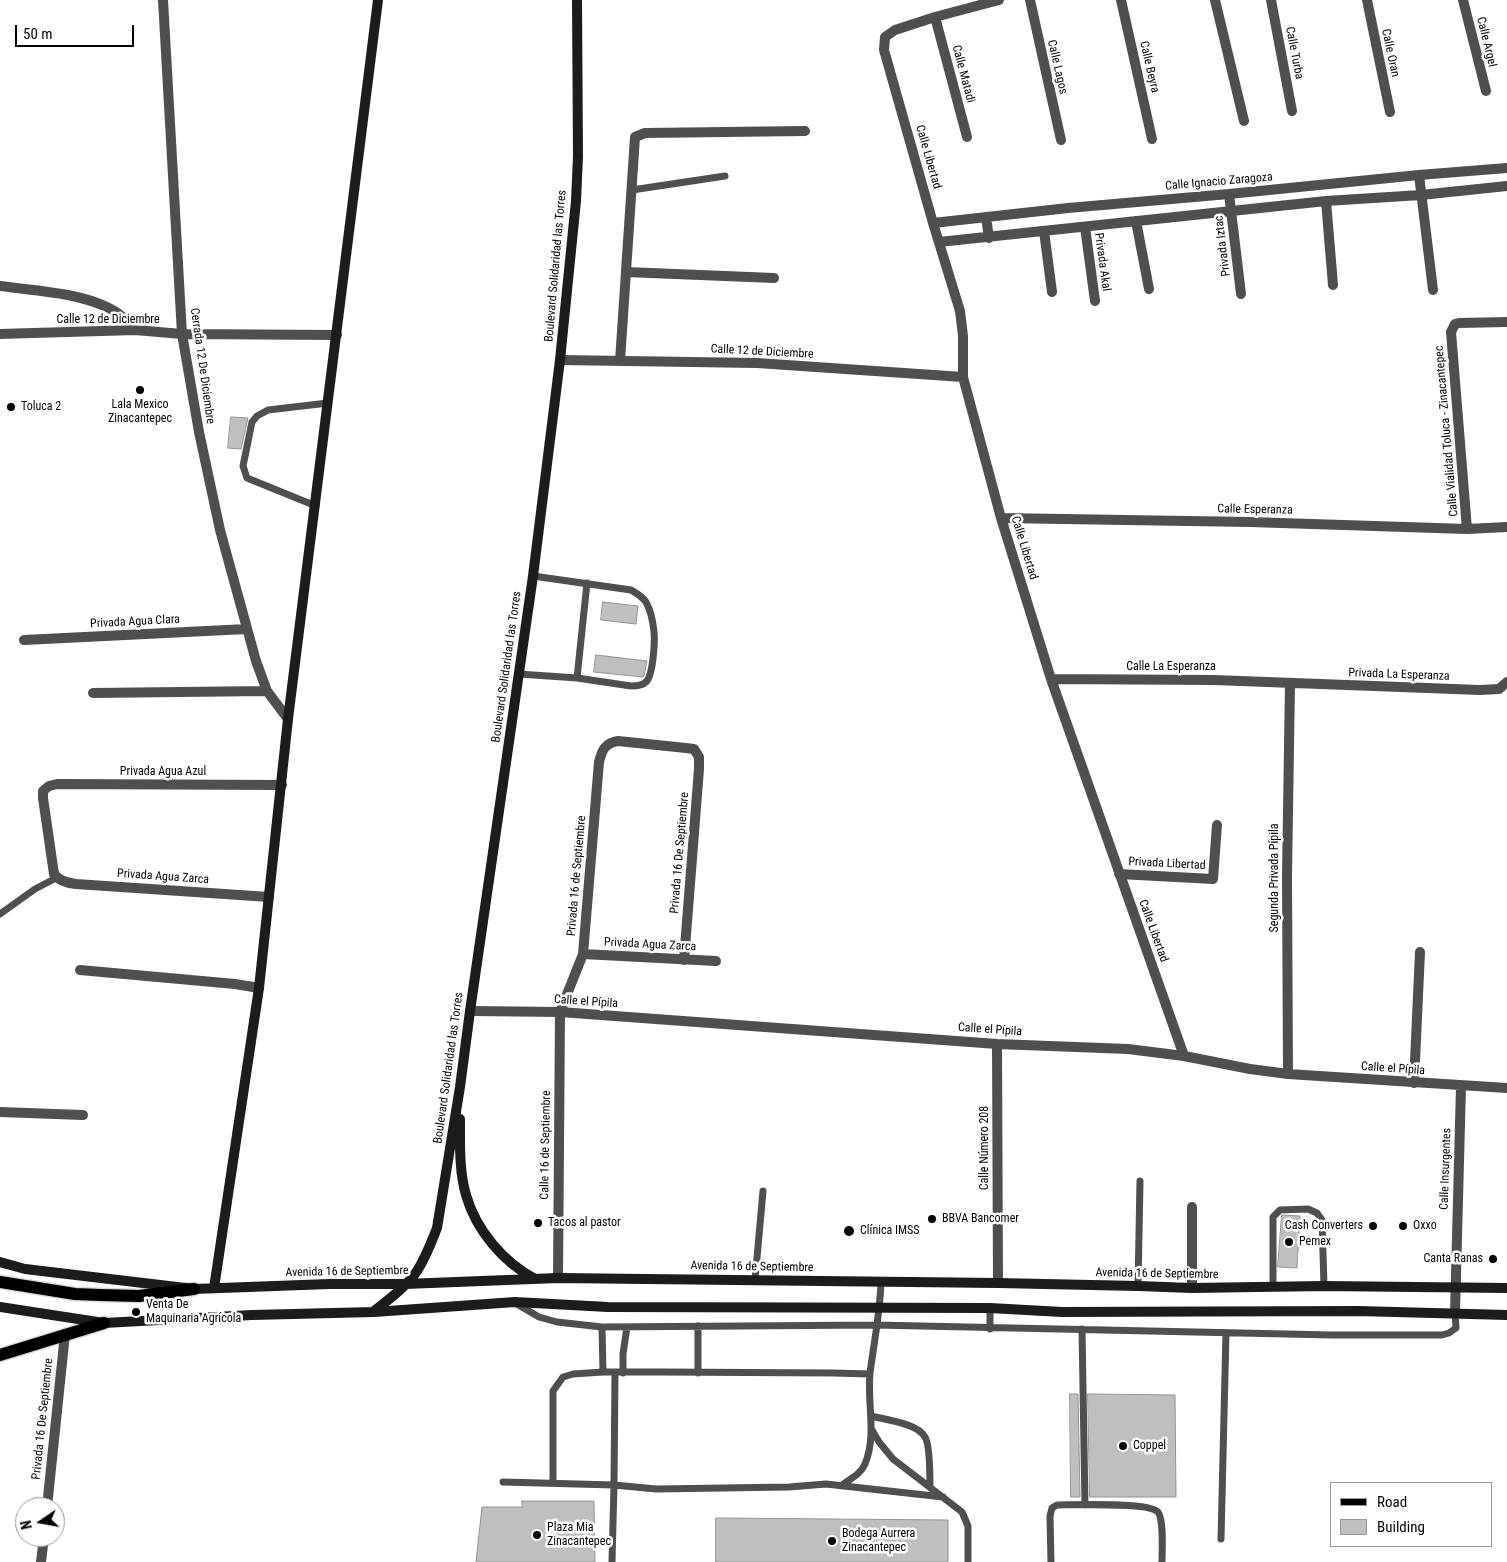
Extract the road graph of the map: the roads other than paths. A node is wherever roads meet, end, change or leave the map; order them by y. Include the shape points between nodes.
1 (163, 0) edge
2 (378, 0) edge
3 (577, 0) edge
4 (999, 0) edge
5 (1030, 0) edge
6 (1121, 0) edge
7 (1215, 0) edge
8 (1271, 0) edge
9 (1367, 0) edge
10 (1463, 0) edge
11 (935, 17) junction
12 (1486, 91) dead end
13 (1292, 111) dead end
14 (1390, 112) dead end
15 (1244, 121) dead end
16 (805, 131) dead end
17 (967, 137) dead end
18 (1152, 139) dead end
19 (1061, 140) dead end
20 (1507, 168) edge
21 (1419, 175) junction
22 (725, 176) dead end
23 (1507, 186) edge
24 (632, 190) junction
25 (1229, 194) junction
26 (1421, 195) junction
27 (1326, 201) junction
28 (1231, 211) junction
29 (986, 218) junction
30 (1136, 221) junction
31 (933, 223) junction
32 (1085, 227) junction
33 (1044, 231) junction
34 (989, 238) junction
35 (939, 242) junction
36 (626, 272) junction
37 (774, 278) dead end
38 (1333, 285) dead end
39 (0, 286) edge
40 (1149, 289) dead end
41 (1433, 290) dead end
42 (1052, 292) dead end
43 (1241, 294) dead end
44 (1095, 301) dead end
45 (1507, 322) edge
46 (135, 330) junction
47 (0, 334) edge
48 (182, 334) junction
49 (337, 335) junction
50 (560, 360) junction
51 (620, 361) junction
52 (963, 377) junction
53 (328, 403) junction
54 (316, 506) junction
55 (1001, 518) junction
56 (1507, 527) edge
57 (1467, 528) junction
58 (533, 576) junction
59 (587, 583) junction
60 (247, 630) junction
61 (24, 640) dead end
62 (519, 674) junction
63 (577, 678) junction
64 (1051, 679) junction
65 (1290, 683) junction
66 (1506, 683) edge
67 (267, 691) junction
68 (93, 693) dead end
69 (288, 719) junction
70 (610, 742) joint
71 (282, 785) junction
72 (1217, 825) dead end
73 (1120, 874) junction
74 (56, 878) junction
75 (269, 896) junction
76 (0, 914) edge
77 (1420, 952) dead end
78 (583, 954) junction
79 (684, 960) junction
80 (716, 960) dead end
81 (80, 970) dead end
82 (259, 988) junction
83 (470, 1011) junction
84 (560, 1012) junction
85 (998, 1044) junction
86 (1184, 1056) junction
87 (1288, 1074) junction
88 (1414, 1083) junction
89 (1461, 1086) junction
90 (460, 1087) junction
91 (1507, 1088) edge
92 (0, 1112) edge
93 (83, 1115) dead end
94 (1140, 1181) dead end
95 (763, 1191) dead end
96 (1192, 1207) dead end
97 (0, 1262) edge
98 (558, 1278) junction
99 (536, 1280) junction
100 (755, 1280) junction
101 (0, 1282) edge
102 (881, 1282) junction
103 (998, 1283) junction
104 (405, 1284) junction
105 (1138, 1286) junction
106 (1324, 1286) junction
107 (1272, 1287) junction
108 (214, 1288) junction
109 (1192, 1288) junction
110 (1456, 1288) junction
111 (1507, 1288) edge
112 (194, 1289) junction
113 (515, 1302) junction
114 (880, 1306) junction
115 (0, 1307) edge
116 (990, 1308) junction
117 (374, 1312) junction
118 (1455, 1313) junction
119 (1507, 1314) edge
120 (104, 1323) junction
121 (627, 1326) junction
122 (698, 1326) junction
123 (876, 1326) junction
124 (602, 1327) junction
125 (990, 1329) junction
126 (1082, 1329) junction
127 (1226, 1333) junction
128 (65, 1334) junction
129 (0, 1355) edge
130 (603, 1372) junction
131 (615, 1372) junction
132 (623, 1373) junction
133 (698, 1373) junction
134 (870, 1374) junction
135 (871, 1416) junction
136 (872, 1430) junction
137 (503, 1482) dead end
138 (553, 1483) junction
139 (842, 1484) junction
140 (614, 1485) junction
141 (930, 1487) junction
142 (48, 1497) edge
143 (943, 1497) junction
144 (1085, 1505) junction
145 (1221, 1539) dead end
146 (43, 1547) edge
147 (41, 1562) edge
148 (612, 1562) edge
149 (968, 1562) edge
150 (1051, 1562) edge
151 (1162, 1562) edge

1 - 48 street, Cerrada 12 De Diciembre
2 - 49 main road
3 - 50 main road, Boulevard Solidaridad las Torres via 576,201
4 - 11 street
5 - 19 street, Calle Lagos
6 - 18 street, Calle Beyra
7 - 15 street
8 - 13 street, Calle Turba
9 - 14 street, Calle Oran
10 - 12 street, Calle Argel
11 - 17 street, Calle Matadi
11 - 31 street, Calle Libertad via 885,37 884,50
16 - 24 street via 645,133 635,137
20 - 21 street, Calle Ignacio Zaragoza
21 - 25 street, Calle Ignacio Zaragoza
21 - 26 street
22 - 24 lane
23 - 26 street
24 - 36 street
25 - 28 street, Privada Iztac
25 - 29 street, Calle Ignacio Zaragoza
26 - 27 street
26 - 41 street
27 - 28 street
27 - 38 street
28 - 30 street
28 - 43 street, Privada Iztac
29 - 31 street, Calle Ignacio Zaragoza
29 - 34 street
30 - 32 street
30 - 40 street
31 - 35 street, Calle Libertad
32 - 33 street
32 - 44 street, Privada Akal
33 - 34 street
33 - 42 street
34 - 35 street
35 - 52 street, Calle Libertad via 960,311
36 - 37 street
36 - 51 street
39 - 46 street via 82,298 110,308
45 - 57 street, Calle Vialidad Toluca - Zinacantepec via 1459,323 1455,324 1452,332
46 - 47 street, Calle 12 de Diciembre
46 - 48 street, Calle 12 de Diciembre
48 - 49 street, Calle 12 de Diciembre
48 - 60 street, Cerrada 12 De Diciembre via 220,530
49 - 53 main road
50 - 51 street, Calle 12 de Diciembre
50 - 58 main road, Boulevard Solidaridad las Torres
51 - 52 street, Calle 12 de Diciembre via 757,363
52 - 55 street, Calle Libertad
53 - 54 main road
53 - 54 lane via 268,410 257,416 252,422 243,466 247,478
54 - 69 main road
55 - 57 street, Calle Esperanza
55 - 64 street, Calle Libertad
56 - 57 street, Calle Esperanza
58 - 59 lane
58 - 62 main road, Boulevard Solidaridad las Torres
59 - 63 lane
59 - 63 lane via 631,590 646,602 654,634 650,675 638,686
60 - 61 street, Privada Agua Clara
60 - 67 street, Cerrada 12 De Diciembre
62 - 63 lane
62 - 83 main road, Boulevard Solidaridad las Torres
64 - 65 street, Calle La Esperanza
64 - 73 street, Calle Libertad
65 - 66 street, Privada La Esperanza via 1480,690 1499,689
65 - 87 street, Segunda Privada Pípila
67 - 68 street
67 - 69 street, Cerrada 12 De Diciembre
69 - 71 main road
70 - 78 street, Privada 16 de Septiembre via 599,762
70 - 79 street, Privada 16 De Septiembre via 686,748 694,750 699,757
71 - 74 street, Privada Agua Azul via 57,784 45,788 43,798
71 - 75 main road
72 - 73 street, Privada Libertad via 1213,879
73 - 86 street, Calle Libertad
74 - 75 street, Privada Agua Zarca via 76,884
74 - 76 lane
75 - 82 main road
77 - 88 street
78 - 79 street, Privada Agua Zarca
78 - 84 street, Privada 16 de Septiembre
79 - 80 street, Privada Agua Zarca
81 - 82 street
82 - 108 main road
83 - 84 street, Calle el Pípila
83 - 90 main road, Boulevard Solidaridad las Torres
84 - 85 street, Calle el Pípila
84 - 98 street, Calle 16 de Septiembre
85 - 86 street, Calle el Pípila
85 - 103 street, Calle Número 208
86 - 87 street, Calle el Pípila
87 - 88 street, Calle el Pípila
88 - 89 street, Calle el Pípila
89 - 91 street, Calle el Pípila
89 - 110 street, Calle Insurgentes
90 - 99 main road via 461,1158 466,1196 497,1250
90 - 104 main road, Boulevard Solidaridad las Torres via 437,1228 416,1272
92 - 93 street
94 - 105 lane
95 - 100 lane
96 - 109 street
97 - 112 main road, Avenida 16 de Septiembre via 25,1269
98 - 99 main road, Avenida 16 de Septiembre
98 - 100 main road, Avenida 16 de Septiembre
99 - 104 main road, Avenida 16 de Septiembre
100 - 102 main road, Avenida 16 de Septiembre
101 - 112 main road via 75,1294 139,1296
102 - 103 main road, Avenida 16 de Septiembre
102 - 114 lane
103 - 105 main road, Avenida 16 de Septiembre
104 - 108 main road, Avenida 16 de Septiembre
104 - 117 main road, Boulevard Solidaridad las Torres
105 - 109 main road, Avenida 16 de Septiembre
106 - 107 main road, Avenida 16 de Septiembre
106 - 107 lane via 1322,1220 1308,1209 1280,1210 1272,1217
106 - 110 main road, Avenida 16 de Septiembre
107 - 109 main road, Avenida 16 de Septiembre
108 - 112 main road, Avenida 16 de Septiembre
110 - 111 main road, Avenida 16 de Septiembre
110 - 118 street, Calle Insurgentes
113 - 114 main road via 608,1307
113 - 117 main road
113 - 124 lane via 538,1317
114 - 116 main road
114 - 123 lane
115 - 120 main road
116 - 118 main road via 1062,1312
116 - 125 lane
117 - 120 main road
118 - 119 main road
118 - 127 lane via 1456,1328 1442,1336
120 - 128 main road
121 - 122 lane
121 - 124 lane
121 - 132 lane
122 - 123 lane
122 - 133 lane
123 - 125 lane
123 - 134 lane
124 - 130 lane
125 - 126 lane
126 - 127 lane
126 - 144 lane
127 - 145 lane
128 - 129 main road
128 - 142 street, Privada 16 De Septiembre
130 - 131 lane
130 - 138 lane via 563,1377 553,1391
131 - 132 lane
131 - 140 lane
132 - 133 lane
133 - 134 lane
134 - 135 lane
135 - 136 lane
135 - 141 lane via 910,1426 926,1437
136 - 139 lane via 864,1465 860,1472
136 - 141 lane via 893,1458
137 - 138 lane
138 - 140 lane
139 - 140 lane via 675,1489
139 - 143 lane
140 - 148 lane
141 - 143 lane
143 - 149 lane via 966,1519
144 - 150 lane via 1057,1505 1052,1508
144 - 151 lane via 1154,1508 1161,1525
146 - 147 street

